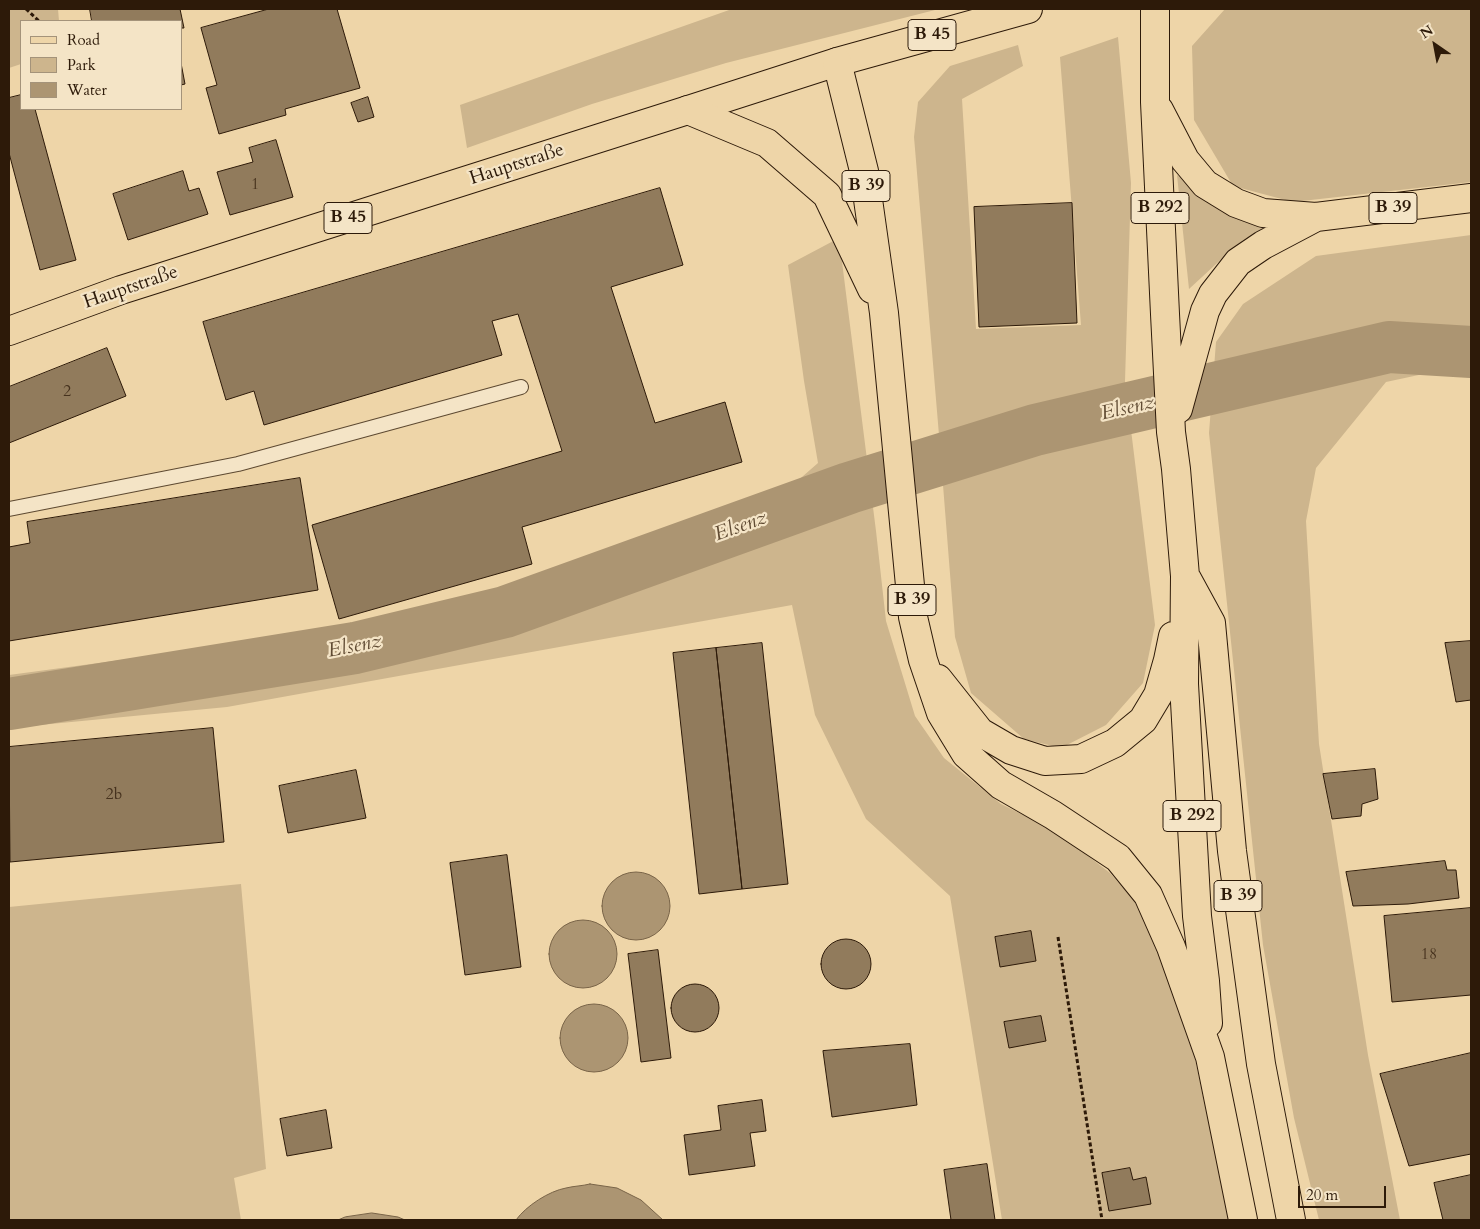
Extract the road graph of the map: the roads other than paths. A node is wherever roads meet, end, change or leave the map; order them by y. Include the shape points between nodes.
1 (1028, 9) edge
2 (1155, 9) edge
3 (836, 62) junction
4 (1155, 100) junction
5 (688, 110) junction
6 (1471, 198) edge
7 (1316, 217) junction
8 (884, 313) junction
9 (9, 331) edge
10 (520, 387) dead end
11 (1171, 432) junction
12 (9, 509) edge
13 (1186, 576) junction
14 (923, 660) junction
15 (1210, 1056) junction
16 (1243, 1220) edge
17 (1291, 1220) edge

1 - 3 main road, Hauptstraße / B 45
2 - 4 main road, B 292
3 - 5 main road, Hauptstraße / B 45
3 - 8 main road, B 39 via 864,171
4 - 7 main road, B 39 via 1185,160 1205,184 1236,203 1263,213
4 - 11 main road, B 292
5 - 8 main road via 767,143 827,195
5 - 9 main road, Hauptstraße / B 45 via 121,290
6 - 7 main road, B 39
7 - 11 main road, B 39 via 1238,262 1213,294 1205,311
8 - 14 main road, B 39 via 913,617
10 - 12 lane via 238,464
11 - 13 main road, B 292
13 - 14 main road, B 39 via 1158,695 1142,720 1115,743 1081,759 1045,760 1010,750 980,732
13 - 15 main road, B 292 via 1184,684 1197,916
13 - 17 main road, B 39 via 1211,623 1232,851 1261,1064
14 - 15 main road, B 39 via 942,713 966,754 1001,785 1118,858 1148,895 1171,947
15 - 16 main road, B 39

